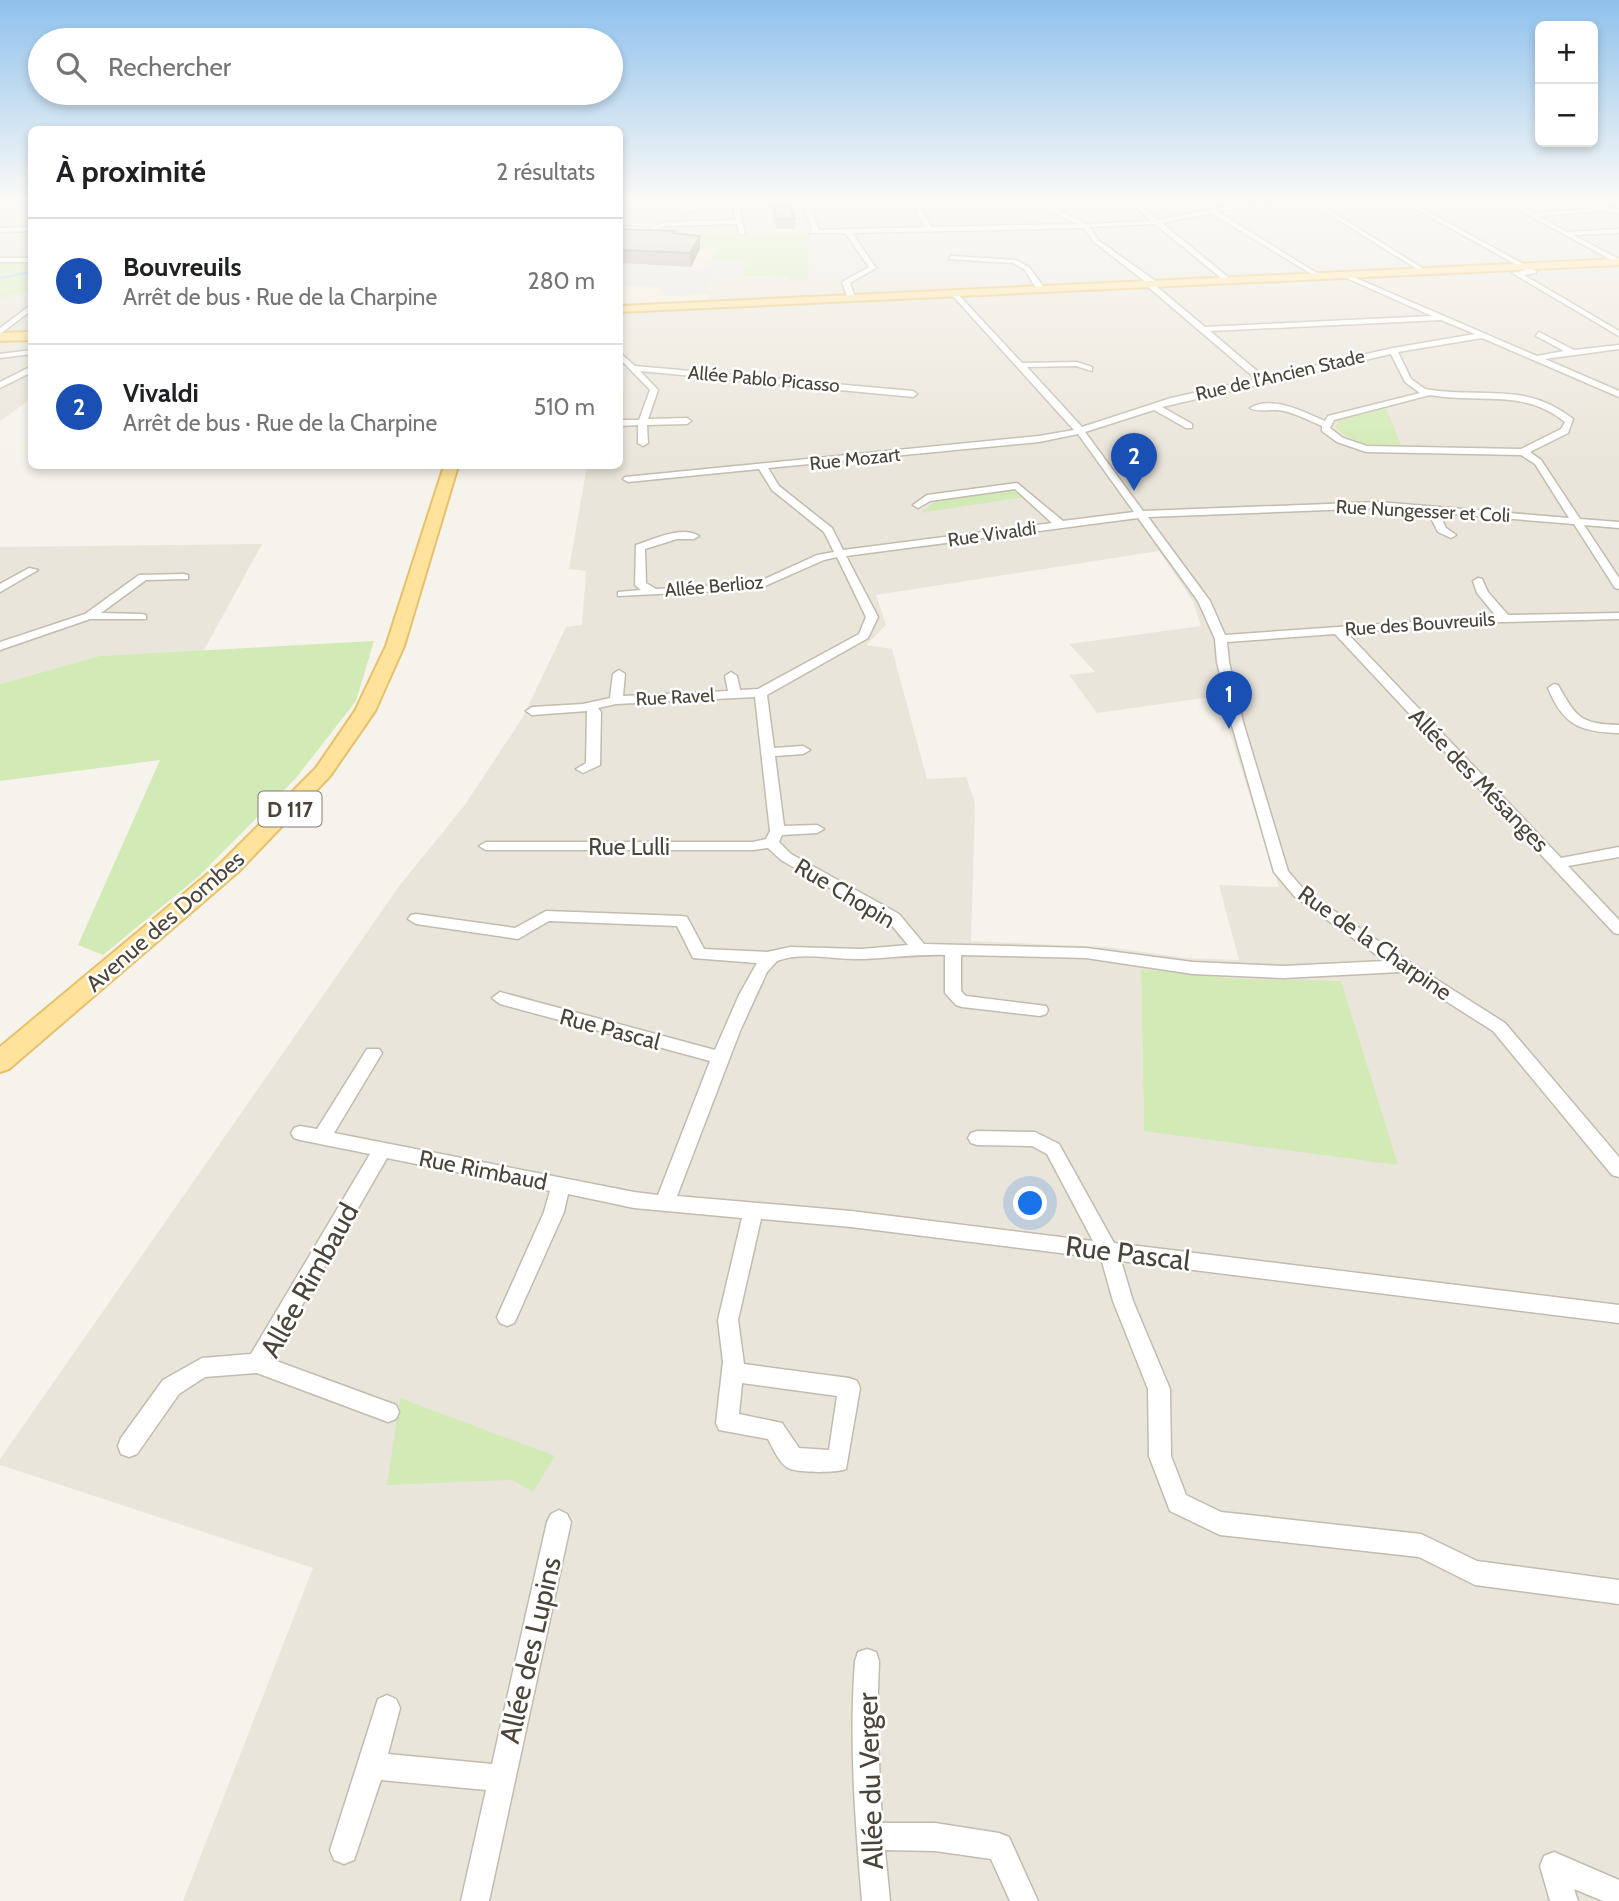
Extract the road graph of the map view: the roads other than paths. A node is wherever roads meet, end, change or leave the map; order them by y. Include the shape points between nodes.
1 (847, 287) edge
2 (1092, 287) edge
3 (1155, 287) edge
4 (1371, 287) edge
5 (1539, 287) edge
6 (1041, 289) joint
7 (955, 293) junction
8 (850, 298) junction
9 (28, 309) edge
10 (623, 309) edge
11 (1444, 318) junction
12 (1203, 329) junction
13 (0, 332) edge
14 (1539, 334) dead end
15 (1619, 334) edge
16 (1485, 335) junction
17 (28, 336) edge
18 (0, 337) edge
19 (1619, 346) edge
20 (1393, 350) junction
21 (28, 352) edge
22 (1573, 353) junction
23 (0, 356) edge
24 (1540, 357) junction
25 (623, 358) edge
26 (1022, 365) junction
27 (635, 368) junction
28 (1088, 369) dead end
29 (28, 370) edge
30 (1263, 380) junction
31 (0, 385) edge
32 (913, 394) dead end
33 (1426, 394) junction
34 (1619, 394) edge
35 (1154, 406) junction
36 (1254, 408) dead end
37 (687, 421) dead end
38 (623, 423) edge
39 (642, 423) junction
40 (1326, 424) junction
41 (1189, 426) dead end
42 (1080, 431) junction
43 (643, 443) dead end
44 (1523, 452) junction
45 (762, 468) junction
46 (450, 469) edge
47 (628, 479) dead end
48 (918, 505) dead end
49 (1432, 509) junction
50 (1142, 514) junction
51 (1575, 521) junction
52 (1060, 524) junction
53 (1619, 525) edge
54 (1451, 535) dead end
55 (694, 536) dead end
56 (842, 553) junction
57 (33, 570) dead end
58 (184, 577) dead end
59 (1479, 581) dead end
60 (1619, 586) edge
61 (0, 589) edge
62 (654, 592) junction
63 (622, 594) dead end
64 (89, 616) junction
65 (1619, 616) edge
66 (142, 617) dead end
67 (1504, 618) junction
68 (1339, 631) junction
69 (1222, 639) junction
70 (0, 646) edge
71 (619, 674) dead end
72 (731, 676) dead end
73 (1554, 688) dead end
74 (761, 693) junction
75 (735, 694) junction
76 (616, 700) junction
77 (590, 706) junction
78 (532, 711) dead end
79 (1619, 729) edge
80 (803, 750) dead end
81 (767, 752) junction
82 (583, 769) dead end
83 (817, 829) dead end
84 (774, 837) junction
85 (486, 846) dead end
86 (1619, 852) edge
87 (1560, 863) junction
88 (416, 919) dead end
89 (1619, 929) edge
90 (920, 949) junction
91 (953, 950) junction
92 (769, 958) junction
93 (1403, 966) junction
94 (500, 998) dead end
95 (1040, 1010) dead end
96 (373, 1053) dead end
97 (721, 1059) junction
98 (0, 1062) edge
99 (300, 1133) dead end
100 (322, 1138) junction
101 (977, 1138) dead end
102 (382, 1150) junction
103 (1619, 1170) edge
104 (561, 1186) junction
105 (665, 1203) junction
106 (753, 1211) junction
107 (1108, 1250) junction
108 (1619, 1314) edge
109 (507, 1317) dead end
110 (257, 1363) junction
111 (733, 1372) junction
112 (388, 1412) dead end
113 (129, 1446) dead end
114 (559, 1522) dead end
115 (1619, 1592) edge
116 (867, 1661) dead end
117 (387, 1709) dead end
118 (372, 1766) junction
119 (501, 1778) junction
120 (870, 1836) junction
121 (344, 1850) dead end
122 (1619, 1894) edge
123 (475, 1901) edge
124 (876, 1901) edge
125 (1024, 1901) edge
126 (1564, 1901) edge

1 - 8 street
2 - 6 main road
3 - 12 street
4 - 11 street
5 - 15 street
6 - 7 main road
7 - 8 main road
7 - 26 street, Rue de la Charpine
8 - 10 main road
9 - 13 street
11 - 12 street
11 - 16 street
12 - 30 street
14 - 22 street
16 - 20 street, Rue de l’Ancien Stade
16 - 24 street
17 - 18 main road
19 - 22 street
20 - 30 street, Rue de l’Ancien Stade
20 - 33 street via 1410,384
21 - 23 street
22 - 24 street
24 - 34 street
25 - 27 street
26 - 28 street via 1077,364
26 - 42 street, Rue de la Charpine
27 - 32 street, Allée Pablo Picasso
27 - 39 street via 654,390
29 - 31 street
30 - 35 street, Rue de l’Ancien Stade
33 - 40 street via 1331,418
33 - 44 street via 1529,399 1559,411 1570,421 1565,431
35 - 41 street
35 - 42 street, Rue de l’Ancien Stade
36 - 40 street via 1293,409
37 - 39 street
38 - 39 street
39 - 43 street
40 - 44 street via 1325,429 1340,440 1366,449
42 - 45 street, Rue Mozart via 1011,443
42 - 50 street, Rue de la Charpine
44 - 51 street via 1538,462
45 - 47 street, Rue Mozart
45 - 56 street via 775,488 828,530
46 - 98 main road, Avenue des Dombes / D 117 via 395,646 366,711 323,772 230,867
48 - 52 street via 927,498 1017,486
49 - 50 street, Rue Nungesser et Coli via 1379,505
49 - 51 street, Rue Nungesser et Coli
49 - 54 street via 1443,530
50 - 52 street, Rue Vivaldi
50 - 69 street, Rue de la Charpine via 1204,601
51 - 53 street, Rue Nungesser et Coli
51 - 60 street
52 - 56 street, Rue Vivaldi
55 - 62 street via 676,536 640,547 641,585
56 - 62 street, Allée Berlioz via 821,557 758,586
56 - 74 street via 872,617 864,636
57 - 61 street
58 - 64 street via 144,577
59 - 67 street
62 - 63 street, Allée Berlioz
64 - 66 street
64 - 70 street
65 - 67 street, Rue des Bouvreuils
67 - 68 street, Rue des Bouvreuils
68 - 69 street, Rue des Bouvreuils
68 - 87 street, Allée des Mésanges
69 - 93 street, Rue de la Charpine via 1237,722 1281,872 1300,894
71 - 76 street
72 - 75 street
73 - 79 street via 1561,708 1581,726
74 - 75 street, Rue Ravel
74 - 81 street
75 - 76 street, Rue Ravel
76 - 77 street, Rue Ravel
77 - 78 street, Rue Ravel
77 - 82 street via 595,712 593,765
80 - 81 street
81 - 84 street
83 - 84 street, Rue Lulli
84 - 85 street, Rue Lulli via 740,846
84 - 90 street, Rue Chopin via 786,857 894,918
86 - 87 street
87 - 89 street, Allée des Mésanges
88 - 92 street via 518,934 546,916 682,921 699,954
90 - 91 street
90 - 92 street via 784,953
91 - 93 street via 1086,953 1193,968 1283,972
91 - 95 street via 953,993 962,1002
92 - 97 street via 754,978
93 - 103 street, Rue de la Charpine via 1499,1027
94 - 97 street, Rue Pascal
96 - 100 street
97 - 105 street
99 - 100 street, Rue Rimbaud
100 - 102 street, Rue Rimbaud
101 - 107 street via 1035,1139 1053,1149
102 - 104 street, Rue Rimbaud
102 - 110 street, Allée Rimbaud
104 - 105 street, Rue Rimbaud
104 - 109 street
105 - 106 street, Rue Pascal
106 - 107 street, Rue Pascal
106 - 111 street via 728,1320
107 - 108 street, Rue Pascal
107 - 115 street via 1159,1389 1160,1456 1178,1503 1220,1523 1421,1546 1475,1573
110 - 112 street, Allée Rimbaud
110 - 113 street via 202,1368 171,1387
111 - 111 street via 727,1423 774,1430 793,1459 838,1461 849,1388
114 - 119 street, Allée des Lupins
116 - 120 street, Allée du Verger via 863,1698
117 - 118 street
118 - 119 street
118 - 121 street
119 - 123 street, Allée des Lupins
120 - 124 street, Allée du Verger
120 - 125 street via 935,1837 999,1847
122 - 126 street via 1555,1866

